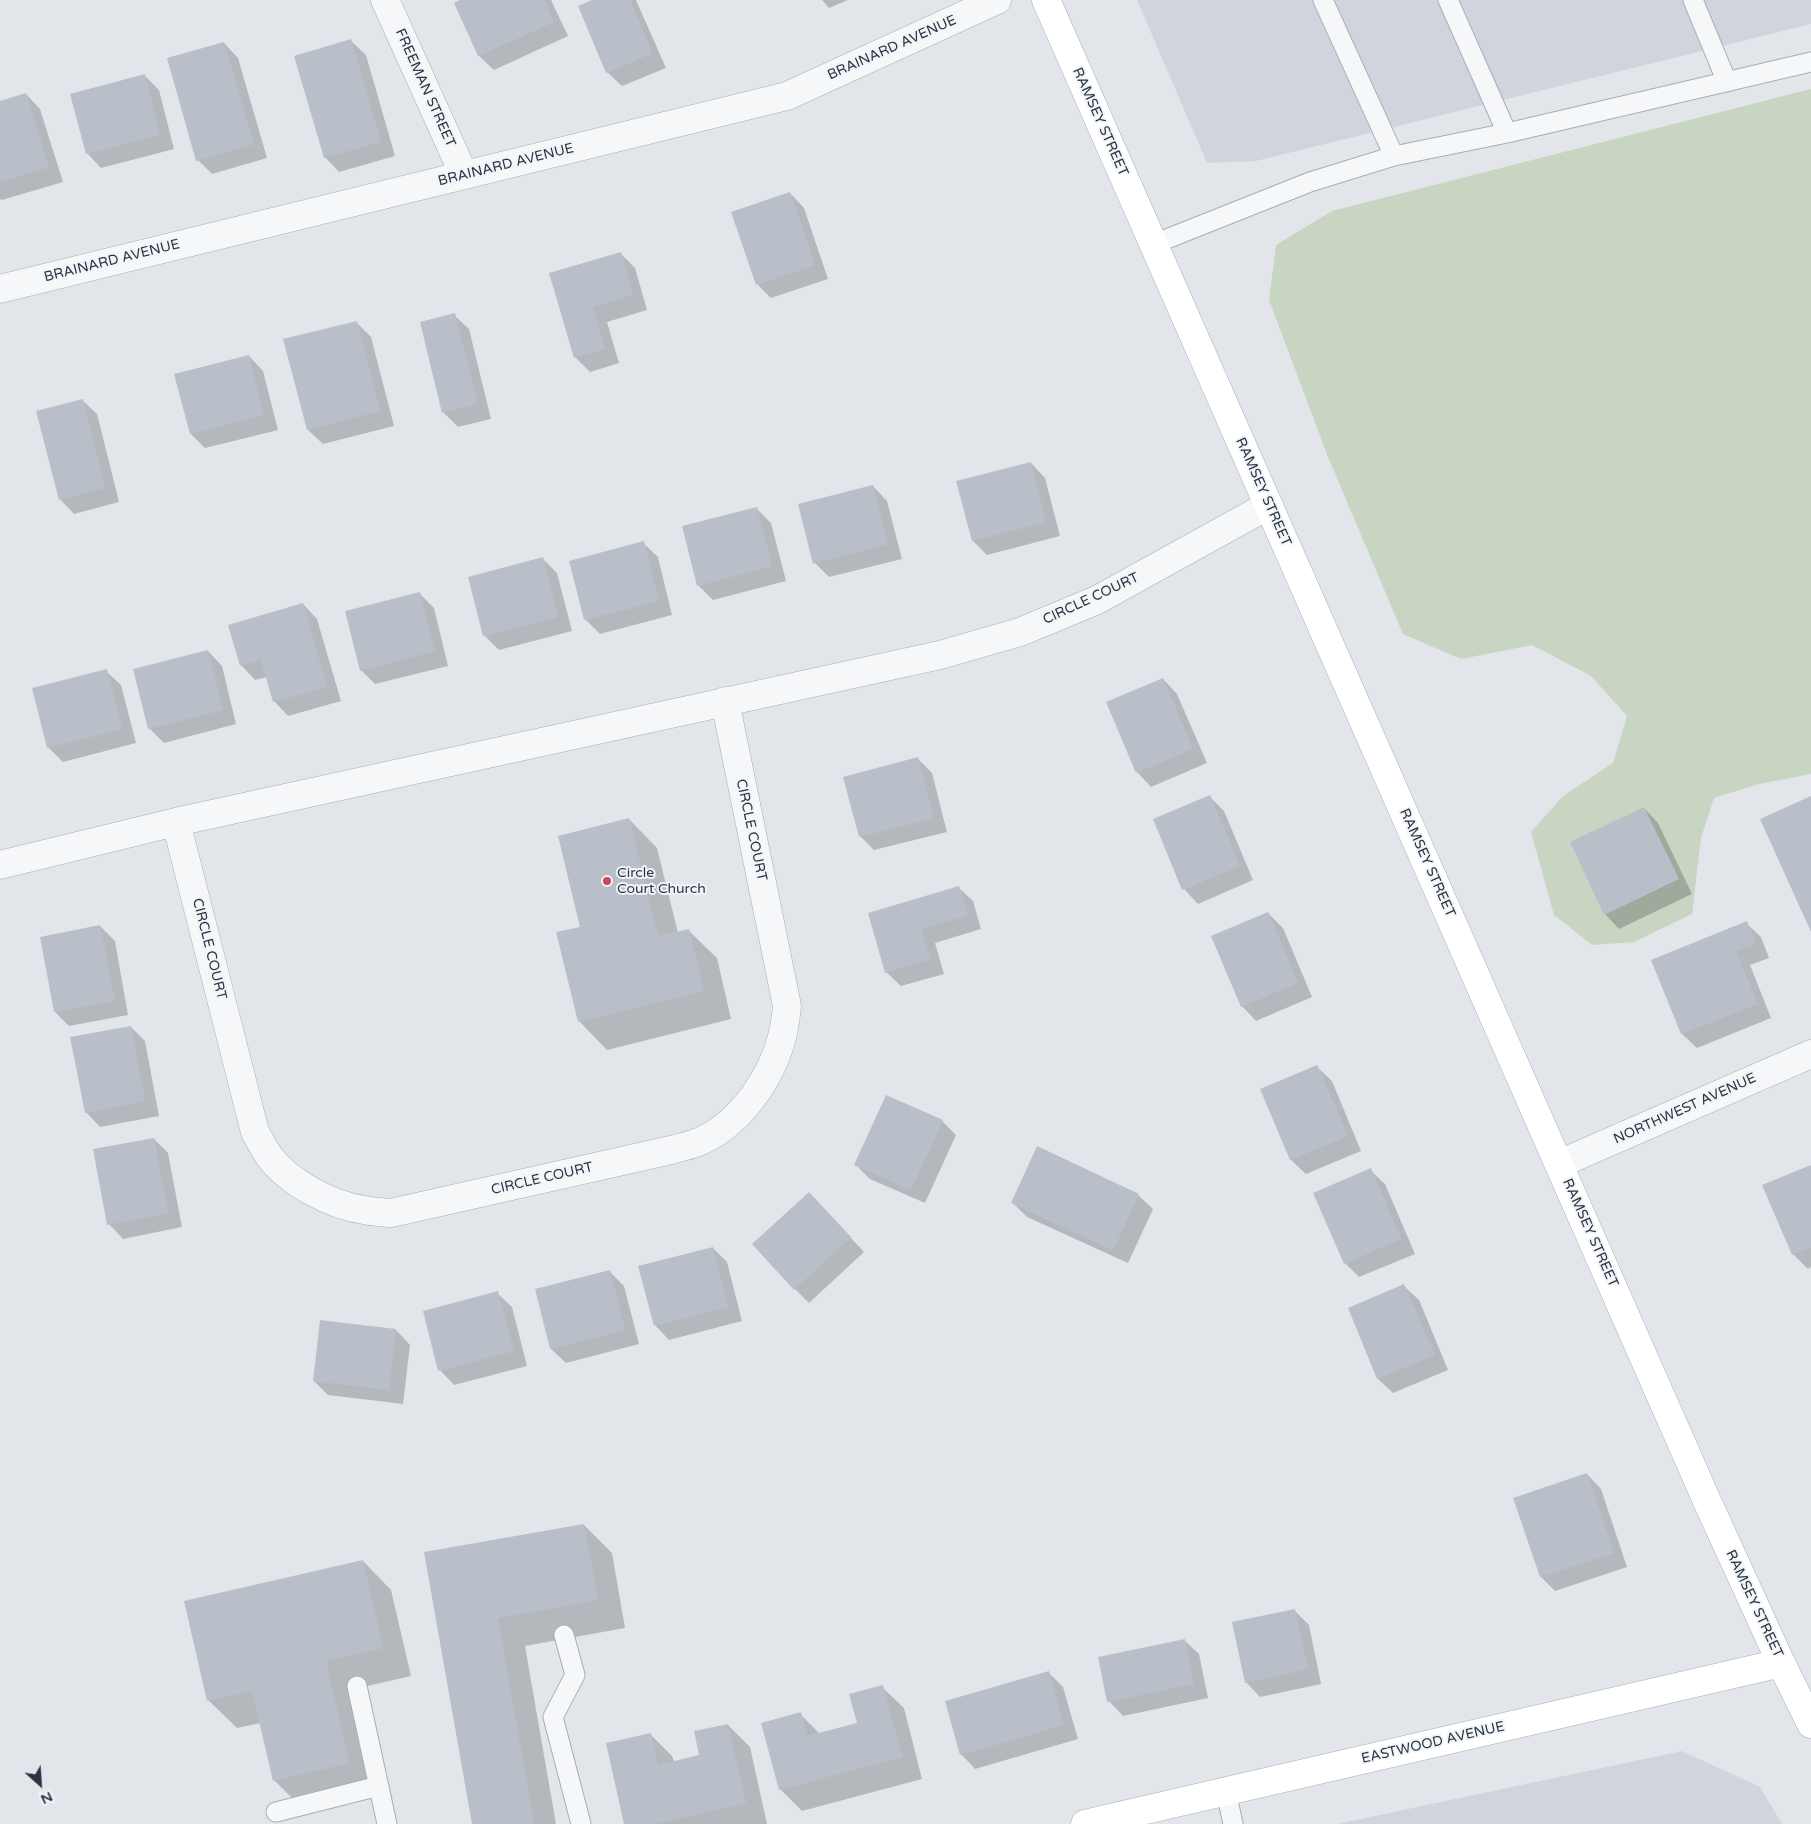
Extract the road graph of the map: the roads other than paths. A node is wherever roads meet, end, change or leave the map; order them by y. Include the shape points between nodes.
1 (385, 0) edge
2 (998, 0) edge
3 (1046, 0) edge
4 (1324, 0) edge
5 (1448, 0) edge
6 (1693, 0) edge
7 (1811, 62) edge
8 (1727, 82) junction
9 (1507, 133) junction
10 (1394, 156) junction
11 (464, 175) junction
12 (1154, 244) junction
13 (0, 289) edge
14 (1269, 505) junction
15 (725, 701) junction
16 (176, 822) junction
17 (0, 865) edge
18 (1811, 1054) edge
19 (1559, 1164) junction
20 (564, 1635) dead end
21 (1781, 1663) junction
22 (357, 1686) dead end
23 (1811, 1724) edge
24 (378, 1786) junction
25 (1226, 1791) junction
26 (276, 1812) dead end
27 (387, 1824) edge
28 (580, 1824) edge
29 (1085, 1824) edge
30 (1233, 1824) edge

1 - 11 street, FREEMAN STREET
2 - 11 street, BRAINARD AVENUE via 787,96
3 - 12 main road, RAMSEY STREET
4 - 10 lane
5 - 9 lane
6 - 8 lane
7 - 8 lane
8 - 9 lane
9 - 10 lane
10 - 12 lane via 1310,182
11 - 13 street, BRAINARD AVENUE
12 - 14 main road, RAMSEY STREET
14 - 15 street, CIRCLE COURT via 1097,600 1020,632 940,655
14 - 19 main road, RAMSEY STREET
15 - 16 street, CIRCLE COURT
15 - 16 street, CIRCLE COURT via 787,1006 774,1060 760,1084 725,1127 701,1141 392,1213 337,1203 312,1192 269,1156 255,1132
16 - 17 street, CIRCLE COURT
18 - 19 street, NORTHWEST AVENUE
19 - 21 main road, RAMSEY STREET
20 - 28 lane via 575,1675 553,1718
21 - 23 main road, RAMSEY STREET
21 - 25 main road, EASTWOOD AVENUE
22 - 24 lane
24 - 26 lane
24 - 27 lane
25 - 29 main road, EASTWOOD AVENUE
25 - 30 lane

